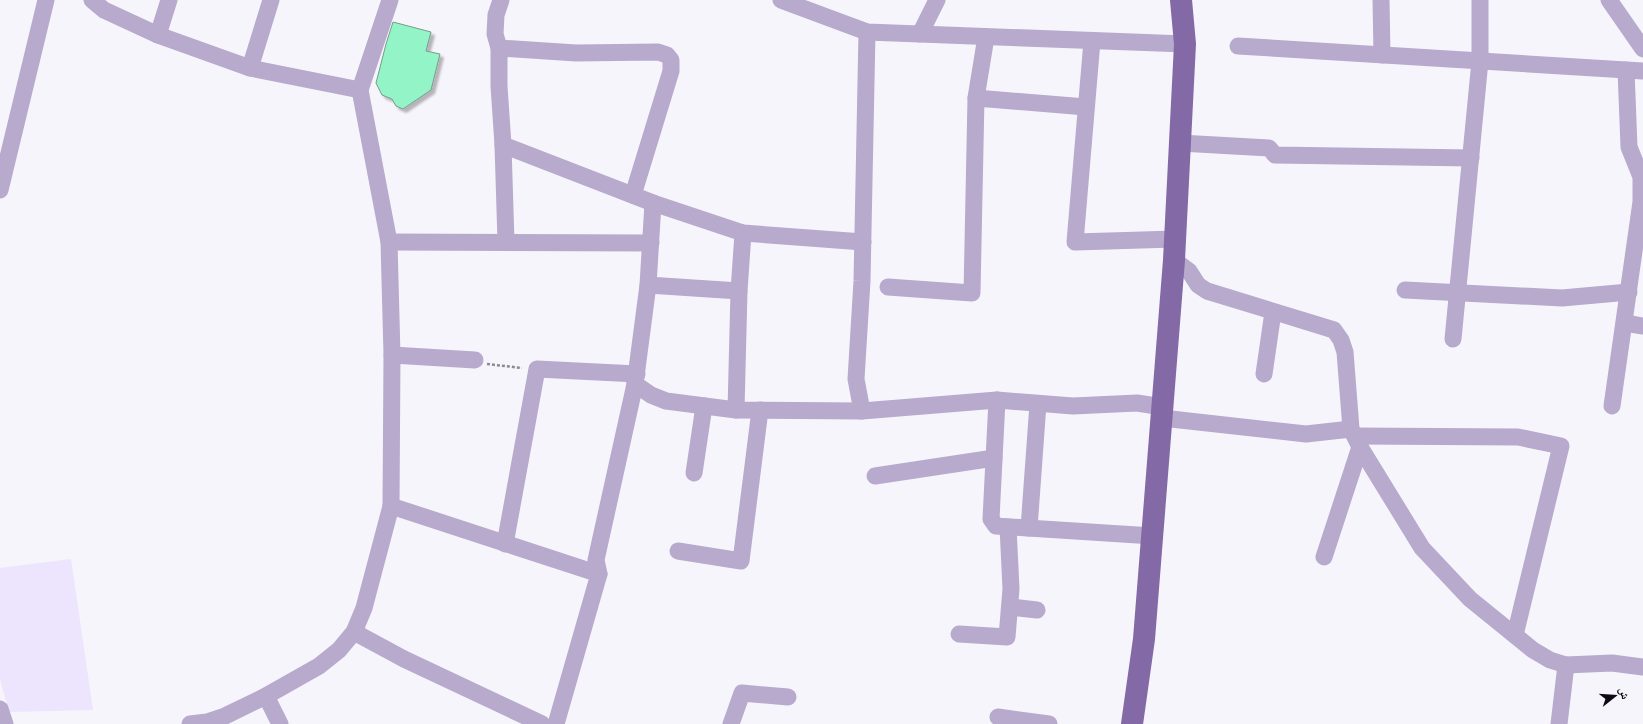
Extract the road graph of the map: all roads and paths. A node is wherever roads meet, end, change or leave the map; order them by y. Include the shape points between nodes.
1 (46, 0) edge
2 (92, 0) edge
3 (169, 0) edge
4 (271, 0) edge
5 (390, 0) edge
6 (501, 0) edge
7 (781, 0) edge
8 (937, 0) edge
9 (1181, 0) edge
10 (1381, 0) edge
11 (1480, 0) edge
12 (1609, 0) edge
13 (867, 32) junction
14 (920, 34) junction
15 (158, 35) junction
16 (986, 37) junction
17 (1092, 41) junction
18 (1185, 44) junction
19 (1238, 46) dead end
20 (499, 48) junction
21 (1643, 49) edge
22 (1382, 55) junction
23 (1480, 61) junction
24 (250, 68) junction
25 (1626, 70) junction
26 (1643, 71) edge
27 (360, 90) junction
28 (976, 98) junction
29 (1086, 107) junction
30 (1180, 143) junction
31 (503, 145) junction
32 (1471, 158) junction
33 (0, 190) edge
34 (633, 195) junction
35 (653, 203) junction
36 (743, 233) junction
37 (390, 242) junction
38 (506, 242) junction
39 (863, 242) junction
40 (651, 243) junction
41 (1174, 249) junction
42 (648, 285) junction
43 (888, 287) dead end
44 (1405, 290) dead end
45 (738, 291) junction
46 (1629, 292) junction
47 (1458, 293) junction
48 (1273, 312) junction
49 (1625, 323) junction
50 (1643, 326) edge
51 (1453, 339) dead end
52 (392, 355) junction
53 (475, 360) joint
54 (537, 369) junction
55 (1264, 374) dead end
56 (636, 379) junction
57 (997, 400) junction
58 (1038, 404) junction
59 (704, 406) junction
60 (1612, 406) dead end
61 (736, 410) junction
62 (760, 410) junction
63 (862, 411) junction
64 (1163, 413) junction
65 (1355, 438) junction
66 (994, 458) junction
67 (694, 473) dead end
68 (875, 476) dead end
69 (390, 506) junction
70 (1008, 527) junction
71 (1029, 528) junction
72 (1153, 536) junction
73 (505, 544) junction
74 (678, 551) dead end
75 (1324, 556) dead end
76 (599, 574) junction
77 (1010, 607) junction
78 (1037, 610) dead end
79 (354, 632) junction
80 (959, 634) dead end
81 (1515, 635) junction
82 (1566, 665) junction
83 (1643, 667) edge
84 (266, 696) junction
85 (788, 697) dead end
86 (0, 709) edge
87 (998, 717) dead end
88 (226, 720) edge
89 (5, 724) edge
90 (190, 724) edge
91 (280, 724) edge
92 (542, 724) edge
93 (556, 724) edge
94 (731, 724) edge
95 (1049, 724) edge
96 (1132, 724) edge
97 (1559, 724) edge

1 - 33 street
2 - 15 street via 104,10
3 - 15 street
4 - 24 street
5 - 27 street
6 - 20 street via 496,15 495,34
7 - 13 street
8 - 14 street
9 - 18 main road
10 - 22 street
11 - 23 street
12 - 21 street
13 - 14 street
13 - 39 street
14 - 16 street
15 - 24 street
16 - 17 street
16 - 28 street
17 - 18 street
17 - 29 street
18 - 30 main road
19 - 22 street
20 - 31 street
20 - 34 street via 576,53 658,52 667,55 671,60 671,72
22 - 23 street
23 - 25 street
23 - 32 street
24 - 27 street
25 - 26 street
25 - 46 street via 1629,147 1641,177 1641,202
27 - 37 street
28 - 29 street
28 - 43 street via 972,293
29 - 41 street via 1075,242
30 - 32 street via 1269,148 1275,155
30 - 41 main road
31 - 34 street
31 - 38 street
32 - 47 street
34 - 35 street
35 - 36 street
35 - 40 street
36 - 39 street
36 - 45 street
37 - 38 street
37 - 52 street
38 - 40 street
39 - 63 street via 856,378
40 - 42 street
41 - 48 street via 1198,285 1207,291
41 - 64 main road
42 - 45 street
42 - 56 street
44 - 47 street
45 - 61 street
46 - 47 street via 1562,298
46 - 49 street
47 - 51 street
48 - 55 street
48 - 65 street via 1334,330 1341,340 1345,352
49 - 50 street
49 - 60 street
52 - 53 street
52 - 69 street
53 - 54 path via 477,363
54 - 56 street
54 - 73 street
56 - 59 street via 651,395 666,401
56 - 76 street via 596,560
57 - 58 street
57 - 63 street
57 - 66 street
58 - 64 street via 1073,406 1137,403
58 - 71 street
59 - 61 street
59 - 67 street
61 - 62 street
62 - 63 street
62 - 74 street via 741,561
64 - 65 street via 1306,434
64 - 72 main road
65 - 75 street
65 - 81 street via 1422,548 1470,599
65 - 81 street via 1518,437 1561,446
66 - 68 street
66 - 70 street via 990,520 996,526
69 - 73 street
69 - 79 street via 364,608
70 - 71 street
70 - 77 street
71 - 72 street
72 - 96 main road via 1144,639
73 - 76 street
76 - 93 street
77 - 78 street
77 - 80 street via 1007,637
79 - 84 street via 340,650 319,666
79 - 92 street via 404,659
81 - 82 street via 1550,660
82 - 83 street via 1612,663
82 - 97 street
84 - 88 street
84 - 91 street
85 - 94 street via 742,693
86 - 89 street
87 - 95 street
88 - 90 street

